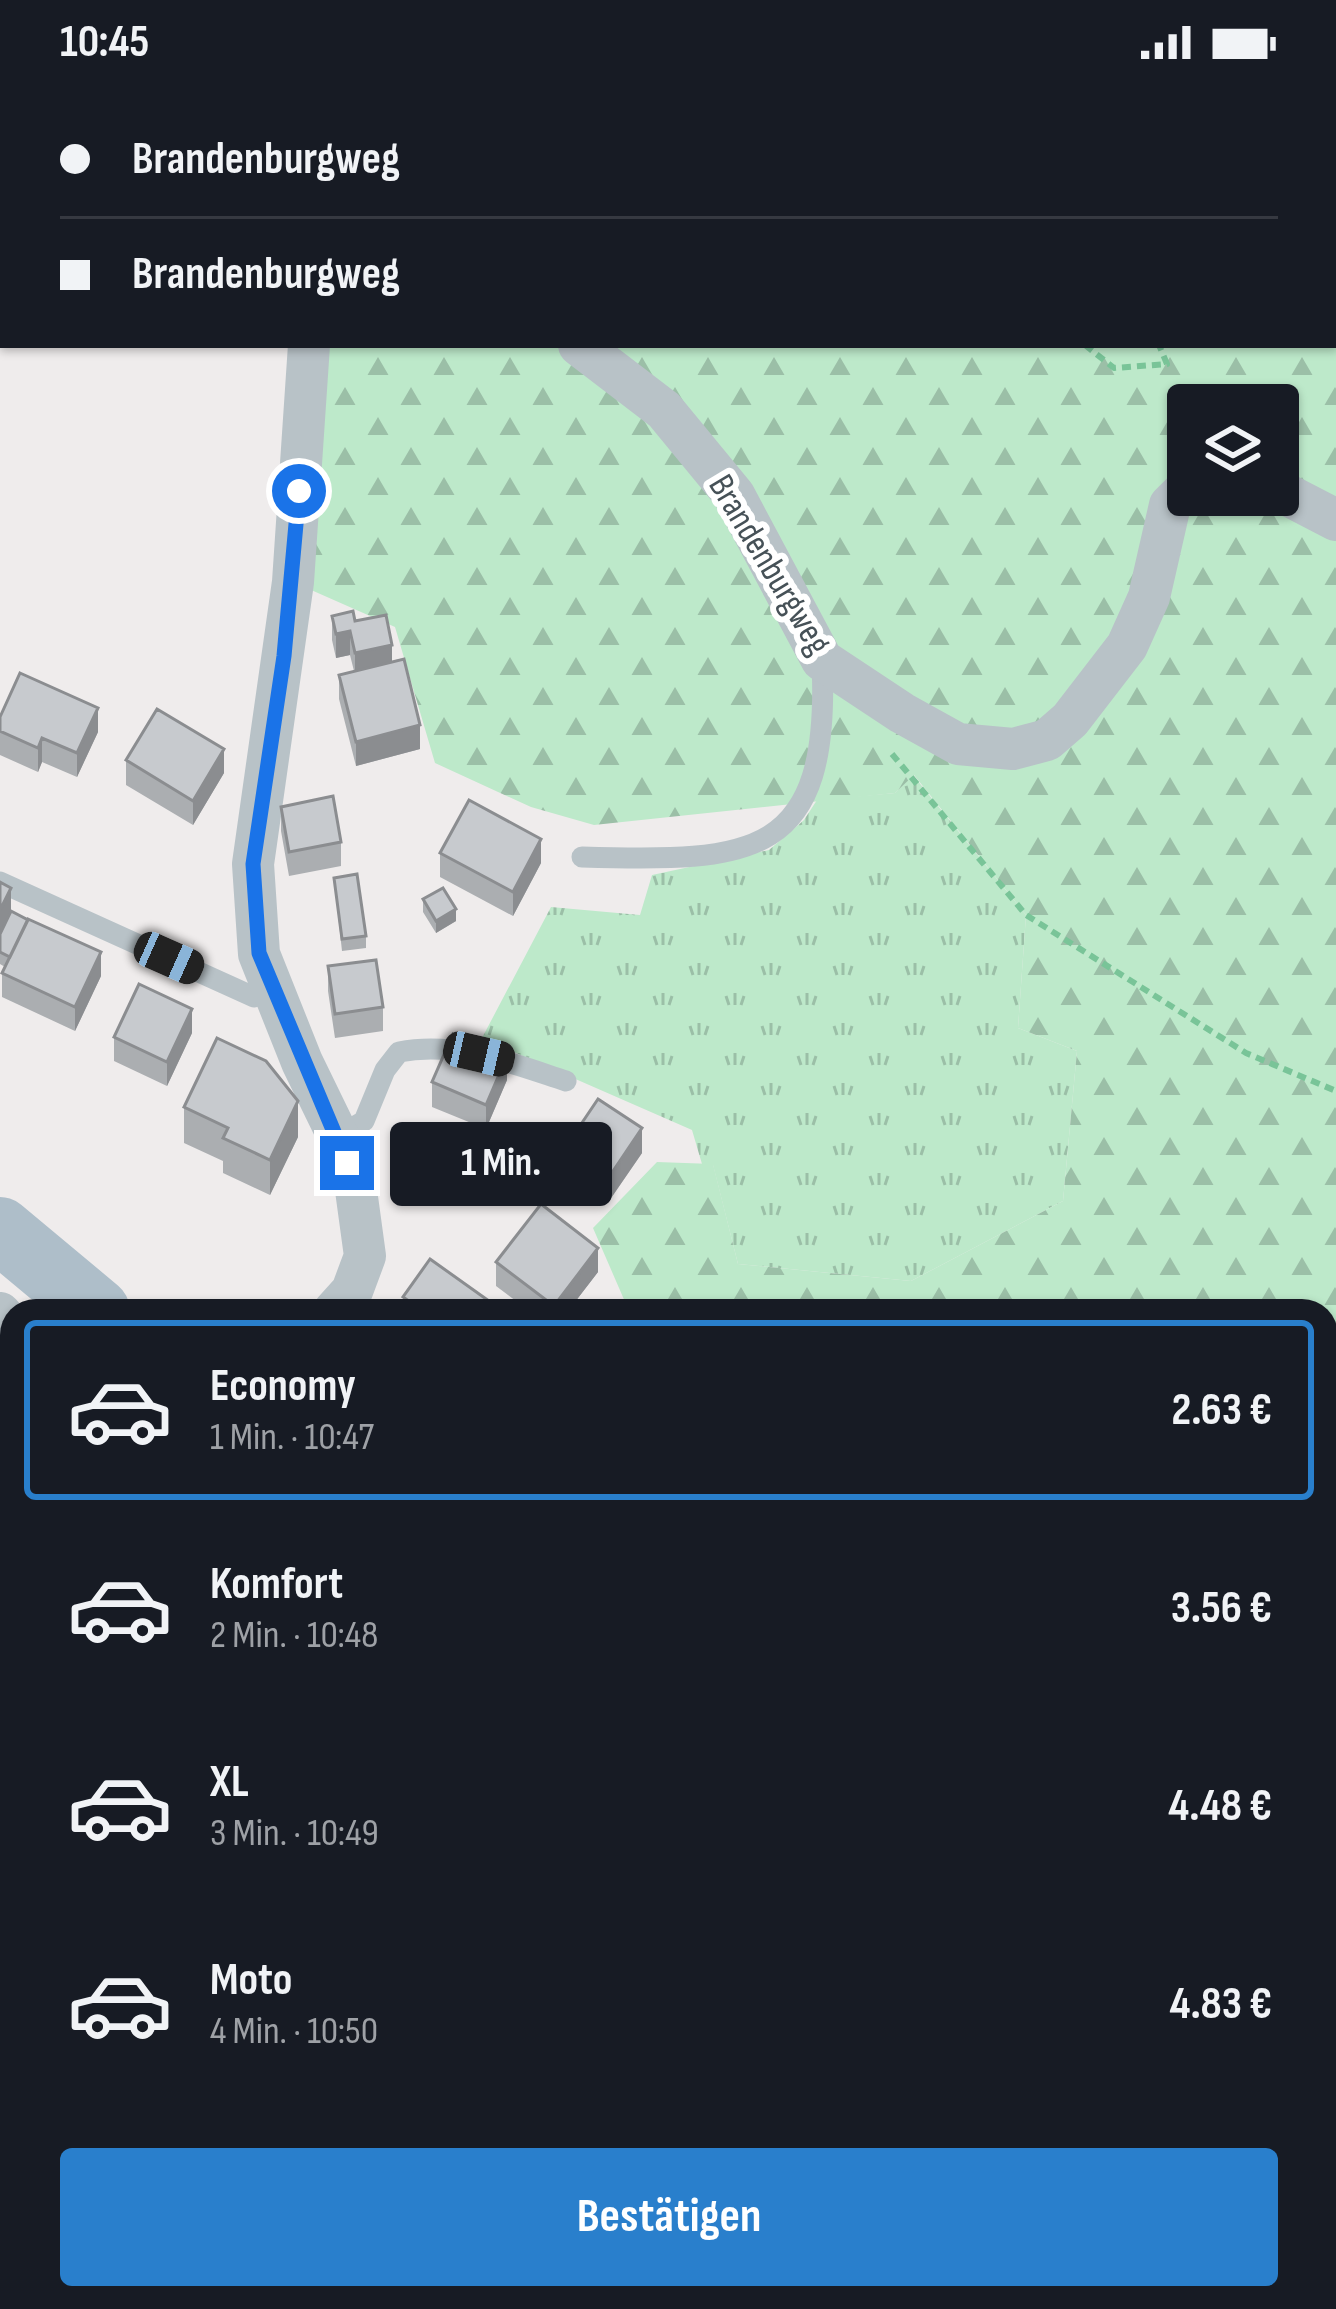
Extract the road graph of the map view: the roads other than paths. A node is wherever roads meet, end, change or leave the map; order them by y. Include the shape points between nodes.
1 (313, 348) edge
2 (583, 348) edge
3 (1299, 501) edge
4 (1168, 516) edge
5 (1336, 520) edge
6 (822, 660) junction
7 (582, 857) dead end
8 (0, 882) edge
9 (273, 988) junction
10 (566, 1081) dead end
11 (338, 1136) junction
12 (0, 1230) edge
13 (83, 1299) edge
14 (345, 1299) edge

1 - 9 street via 293,582 253,864 259,953
2 - 6 street, Brandenburgweg via 664,410 734,496
3 - 5 street
4 - 6 street, Brandenburgweg via 1149,597 1127,646 1047,740 1013,748 958,744
6 - 7 lane via 825,722 815,778 798,812 766,840 661,859
8 - 9 lane via 254,997
9 - 11 street
10 - 11 lane via 454,1049 399,1052 364,1121
11 - 14 street via 356,1190 364,1256
12 - 13 main road

